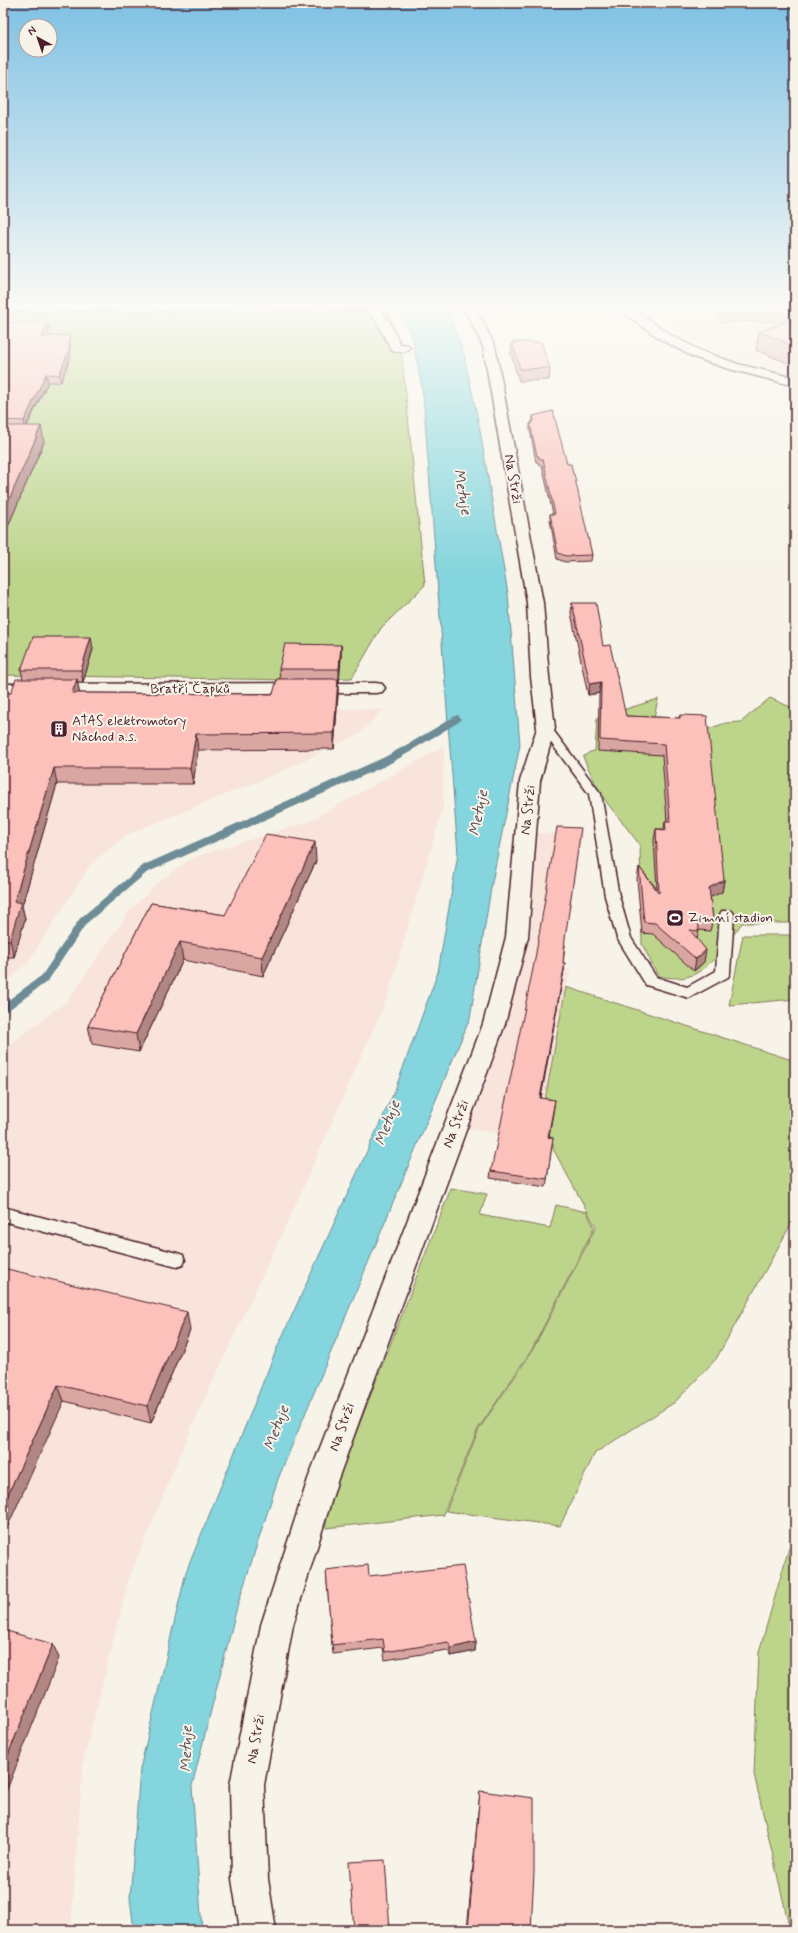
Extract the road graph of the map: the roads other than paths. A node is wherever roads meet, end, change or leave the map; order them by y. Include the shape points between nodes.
1 (498, 395) edge
2 (376, 688) dead end
3 (3, 689) edge
4 (546, 728) junction
5 (727, 914) dead end
6 (3, 1214) edge
7 (177, 1260) dead end
8 (258, 1930) edge

1 - 4 street, Na Strži via 535,602
2 - 3 street, Bratří Čapků
4 - 5 lane via 595,794 612,896 624,938 651,981 689,993 723,973
4 - 8 street, Na Strži via 530,781 516,937 494,1024 323,1479 276,1625 247,1785 250,1878
6 - 7 lane

